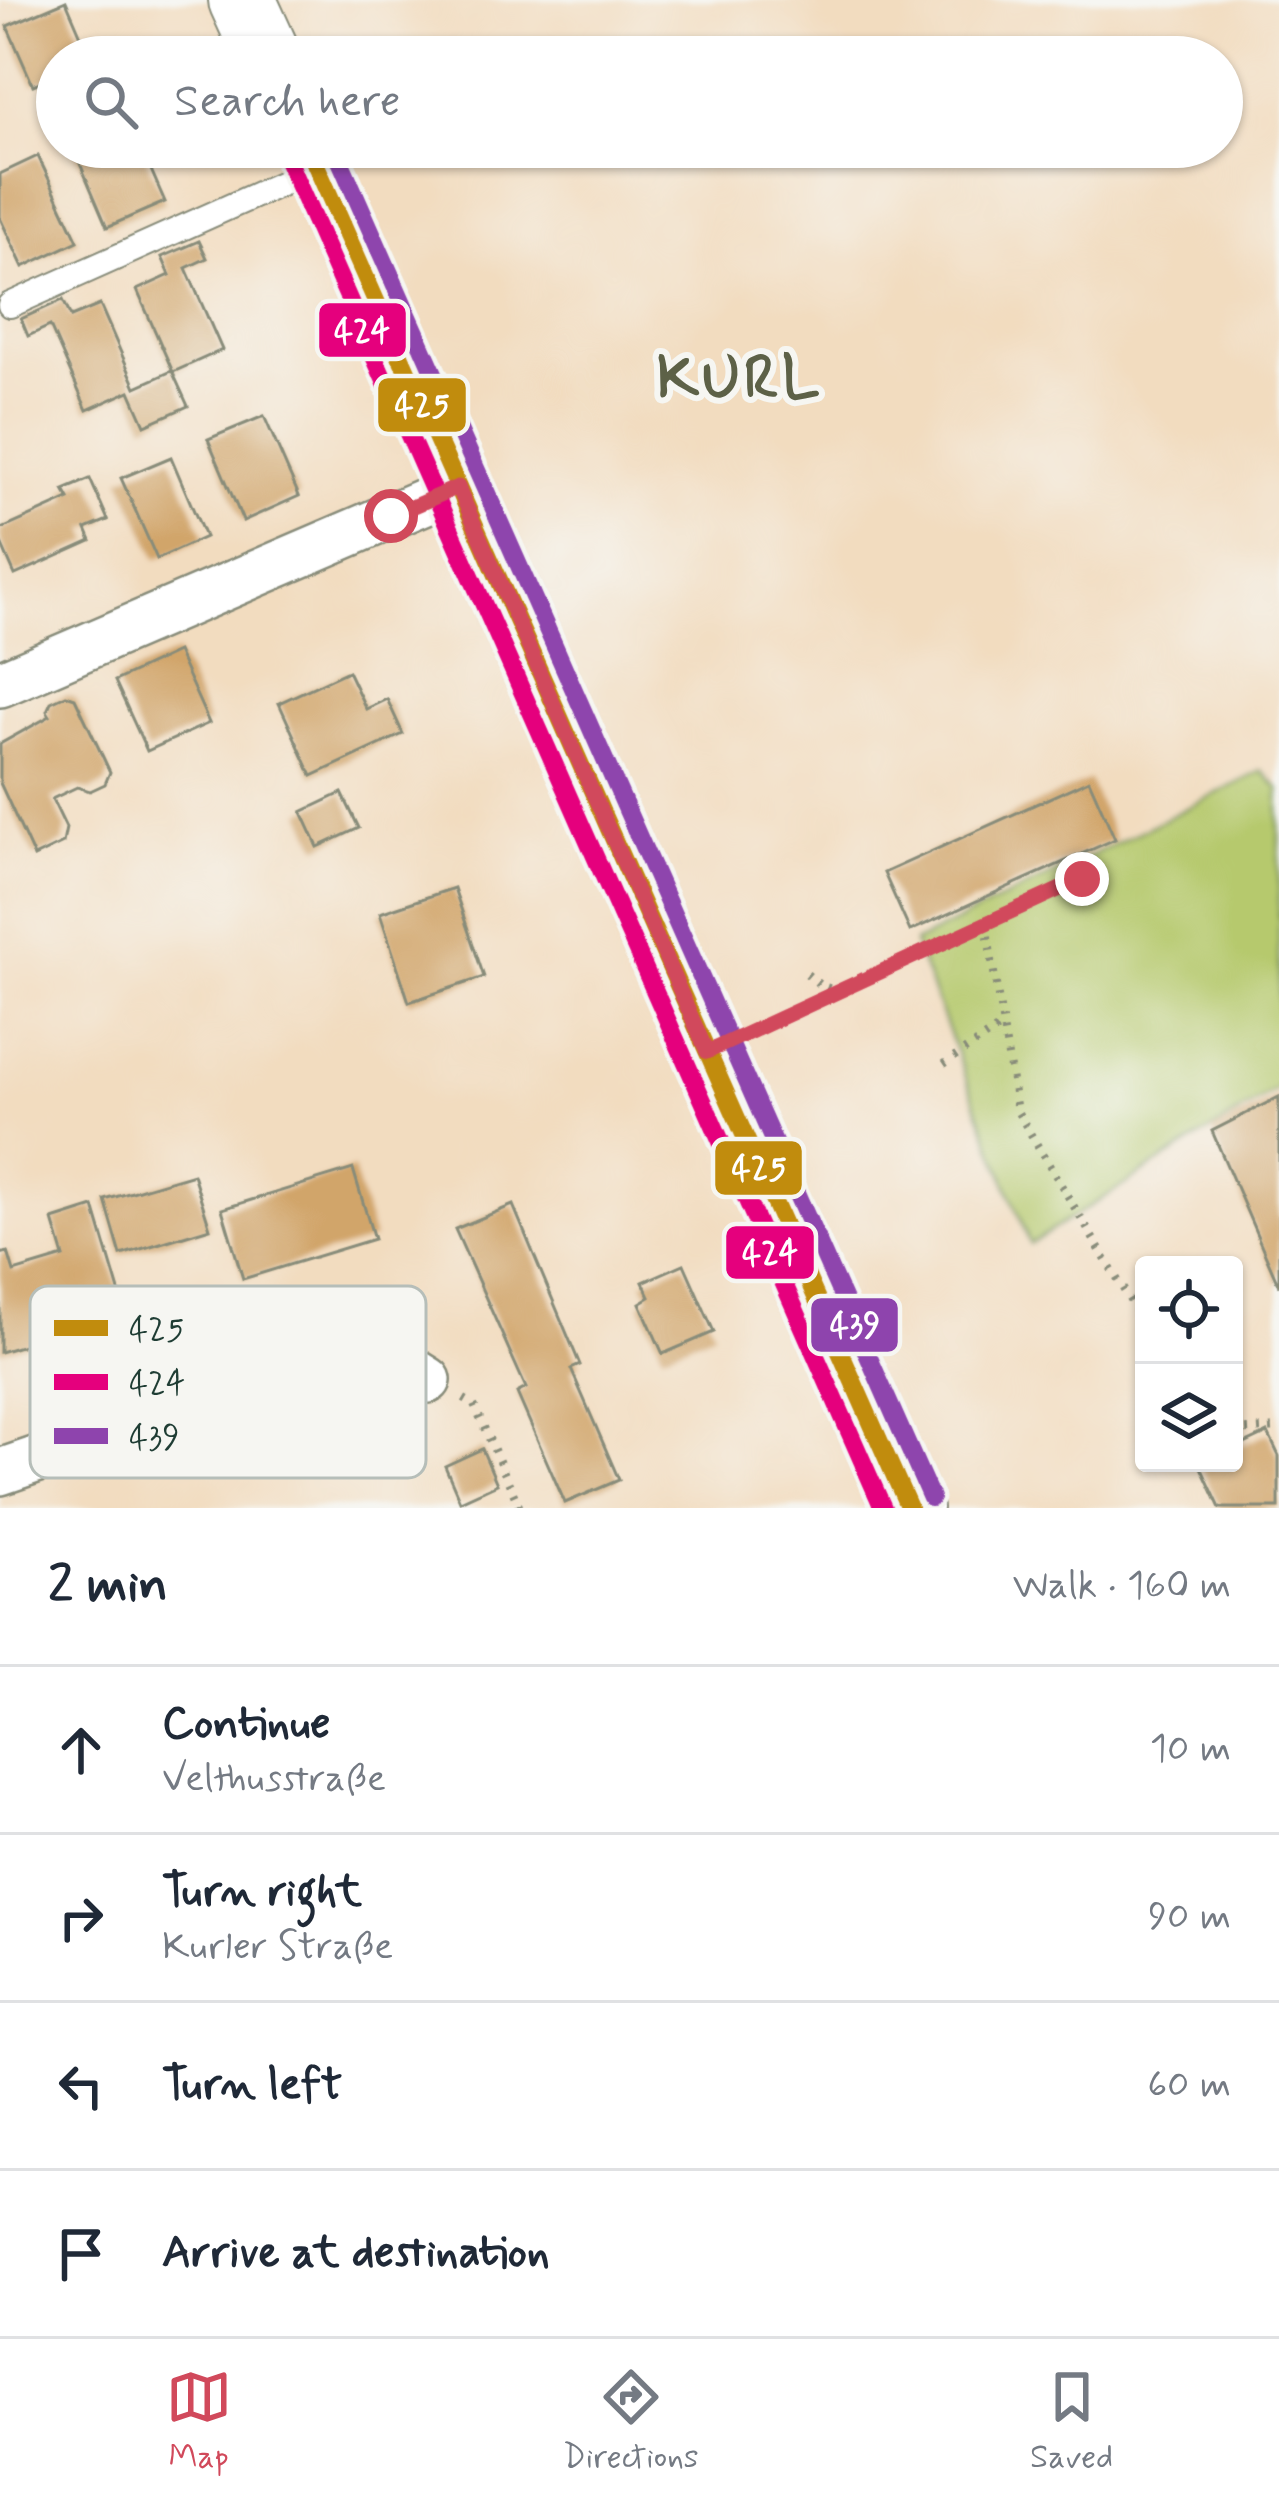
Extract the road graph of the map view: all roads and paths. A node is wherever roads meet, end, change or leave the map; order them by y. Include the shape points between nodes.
1 (242, 0) edge
2 (258, 36) edge
3 (290, 168) edge
4 (317, 168) edge
5 (10, 305) dead end
6 (458, 487) junction
7 (0, 684) edge
8 (1082, 879) dead end
9 (986, 924) junction
10 (807, 974) dead end
11 (840, 992) junction
12 (1003, 1024) junction
13 (707, 1052) junction
14 (944, 1064) dead end
15 (1135, 1309) edge
16 (428, 1380) edge
17 (1279, 1428) edge
18 (1243, 1430) edge
19 (30, 1462) edge
20 (0, 1472) edge
21 (520, 1508) edge
22 (909, 1508) edge

1 - 2 main road
3 - 5 lane
4 - 6 main road
6 - 7 street
6 - 13 main road
8 - 9 path
9 - 11 path
9 - 12 path
10 - 11 path
11 - 13 path
12 - 14 path
12 - 15 path via 1017,1111
13 - 22 main road
16 - 21 path via 474,1405
17 - 18 path
19 - 20 street

